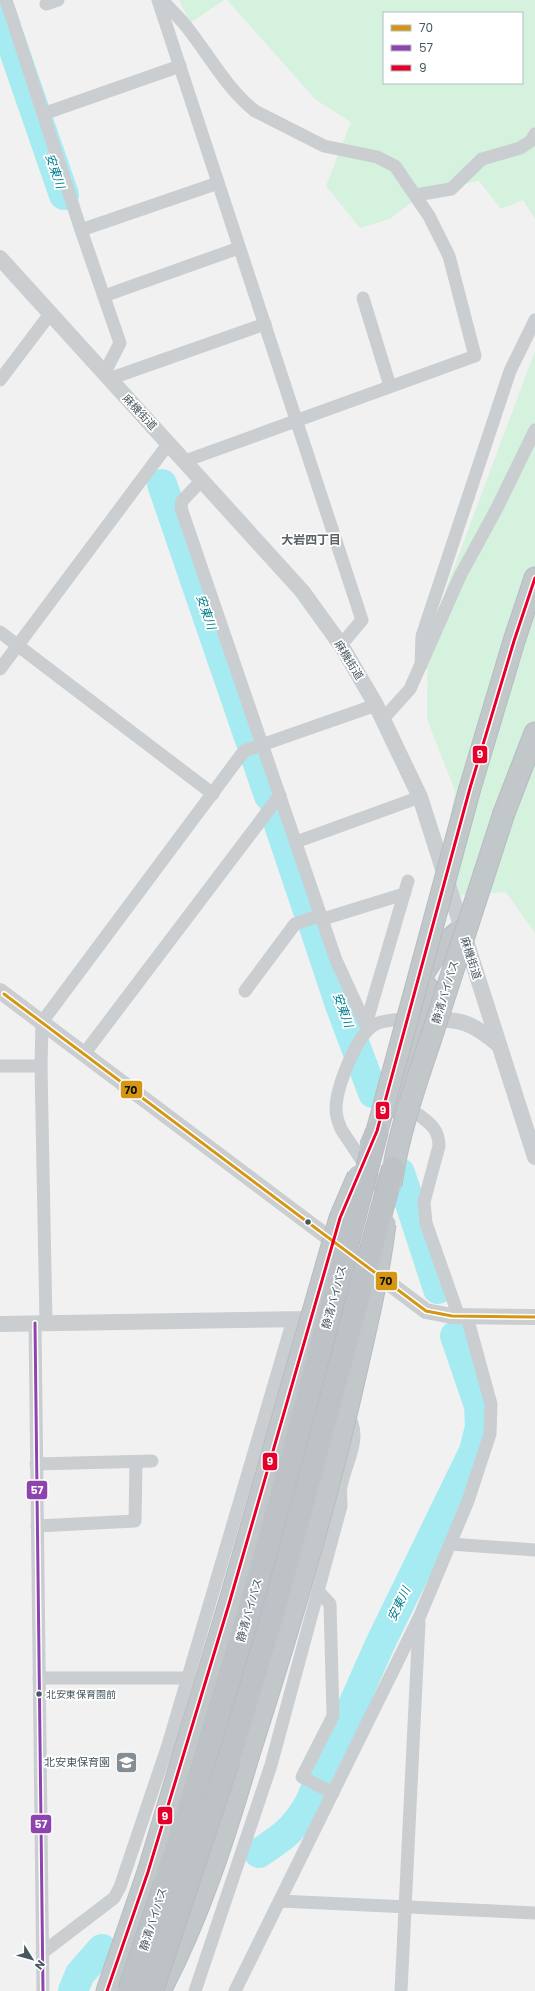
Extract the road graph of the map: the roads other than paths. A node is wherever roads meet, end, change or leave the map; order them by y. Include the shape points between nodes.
1 (6, 0) edge
2 (158, 0) edge
3 (162, 0) edge
4 (180, 66) junction
5 (43, 114) junction
6 (535, 134) edge
7 (218, 183) junction
8 (416, 195) junction
9 (81, 230) junction
10 (239, 248) junction
11 (0, 258) edge
12 (104, 296) junction
13 (363, 298) dead end
14 (50, 314) junction
15 (535, 320) edge
16 (264, 324) junction
17 (107, 377) junction
18 (0, 380) edge
19 (390, 386) junction
20 (296, 420) junction
21 (535, 430) edge
22 (169, 443) junction
23 (185, 461) junction
24 (202, 480) junction
25 (535, 578) edge
26 (0, 632) edge
27 (18, 646) junction
28 (340, 646) junction
29 (421, 665) junction
30 (0, 669) edge
31 (380, 712) junction
32 (535, 733) edge
33 (263, 745) junction
34 (213, 794) junction
35 (280, 795) junction
36 (420, 797) junction
37 (296, 842) junction
38 (408, 881) dead end
39 (404, 894) junction
40 (322, 917) junction
41 (464, 936) junction
42 (0, 991) edge
43 (245, 991) dead end
44 (411, 1020) junction
45 (42, 1022) junction
46 (367, 1029) junction
47 (499, 1045) junction
48 (84, 1054) junction
49 (0, 1066) edge
50 (41, 1066) junction
51 (419, 1115) dead end
52 (377, 1131) junction
53 (535, 1157) edge
54 (365, 1167) junction
55 (393, 1168) junction
56 (384, 1194) junction
57 (343, 1249) junction
58 (368, 1268) junction
59 (360, 1304) junction
60 (326, 1313) junction
61 (463, 1317) junction
62 (535, 1317) edge
63 (293, 1320) junction
64 (40, 1322) junction
65 (0, 1324) edge
66 (335, 1396) junction
67 (152, 1461) dead end
68 (136, 1462) junction
69 (36, 1464) junction
70 (37, 1526) junction
71 (450, 1544) junction
72 (535, 1550) edge
73 (318, 1591) junction
74 (419, 1618) junction
75 (39, 1678) junction
76 (188, 1678) junction
77 (333, 1793) junction
78 (280, 1901) junction
79 (405, 1907) junction
80 (535, 1913) edge
81 (42, 1953) junction
82 (43, 1991) edge
83 (107, 1991) edge
84 (123, 1991) edge
85 (129, 1991) edge
86 (154, 1991) edge
87 (160, 1991) edge
88 (195, 1991) edge
89 (235, 1991) edge
90 (401, 1991) edge

1 - 5 street
2 - 4 street
3 - 8 street via 188,29 246,104 255,111 324,146 377,157 395,166
4 - 5 street
4 - 7 street
5 - 9 street
6 - 8 street via 531,141 520,148 482,159 452,189
7 - 9 street
7 - 10 street
8 - 19 street via 449,256 475,356
9 - 12 street
10 - 12 street
10 - 16 street
11 - 14 street, 麻機街道
12 - 17 street via 120,343
13 - 19 street
14 - 17 street, 麻機街道
14 - 18 street
15 - 29 street via 510,371 422,636
16 - 17 street
16 - 20 street
17 - 22 street, 麻機街道
19 - 20 street
20 - 23 street
20 - 28 street via 362,620
21 - 29 street via 460,576
22 - 23 street, 麻機街道
22 - 27 street
23 - 24 street, 麻機街道
24 - 28 street, 麻機街道 via 302,591
24 - 33 street via 182,501 181,508
25 - 52 highway, 静清バイパス, bridge via 470,788
26 - 27 street
27 - 30 street
27 - 34 street
28 - 31 street, 麻機街道
29 - 31 street via 410,689
31 - 33 street
31 - 36 street, 麻機街道
32 - 55 highway, 静清バイパス, bridge via 504,813 461,941
33 - 34 street via 244,751
33 - 35 street
34 - 45 street
35 - 37 street
35 - 48 street
36 - 37 street
36 - 41 street, 麻機街道
37 - 40 street
38 - 39 street
39 - 40 street
39 - 46 street
40 - 43 street via 295,924
40 - 46 street via 336,960
41 - 44 highway via 431,976 423,999
41 - 47 street, 麻機街道
42 - 45 street
44 - 46 street via 386,1020
44 - 47 street via 443,1018 466,1022 481,1030
44 - 54 highway
44 - 56 highway
45 - 48 street
45 - 50 street
46 - 54 street via 348,1064 336,1107 337,1121
47 - 53 street, 麻機街道
48 - 57 street
49 - 50 street
50 - 64 street
51 - 61 street via 436,1130 439,1137 439,1146 424,1202 426,1223
52 - 83 highway, bridge via 340,1218 229,1604 148,1872
52 - 85 highway, 静清バイパス, bridge via 247,1619 203,1765
54 - 56 street
54 - 57 highway
55 - 86 highway, 静清バイパス, bridge via 273,1614
55 - 87 highway, bridge via 380,1264 342,1436 313,1548 237,1794 192,1924
56 - 58 highway
57 - 58 street
57 - 60 highway
58 - 59 highway
58 - 61 street via 426,1311
59 - 60 street
59 - 66 highway
60 - 63 street via 303,1320
60 - 84 highway via 207,1744
61 - 62 street
61 - 71 street via 491,1404 490,1434 468,1501
63 - 64 street
63 - 76 street
64 - 65 street
64 - 69 street
66 - 73 street via 352,1419 355,1436 340,1488 341,1506
66 - 86 highway via 275,1615
67 - 68 street
68 - 69 street
68 - 70 street via 135,1521
69 - 70 street
70 - 75 street
71 - 72 street
71 - 74 street
73 - 77 street via 330,1604 333,1716 302,1777
73 - 88 street via 271,1765
74 - 77 street
74 - 79 street
75 - 76 street
75 - 81 street
76 - 81 street via 168,1745 114,1898
77 - 78 street
78 - 79 street
78 - 89 street
79 - 80 street
79 - 90 street
81 - 82 street

